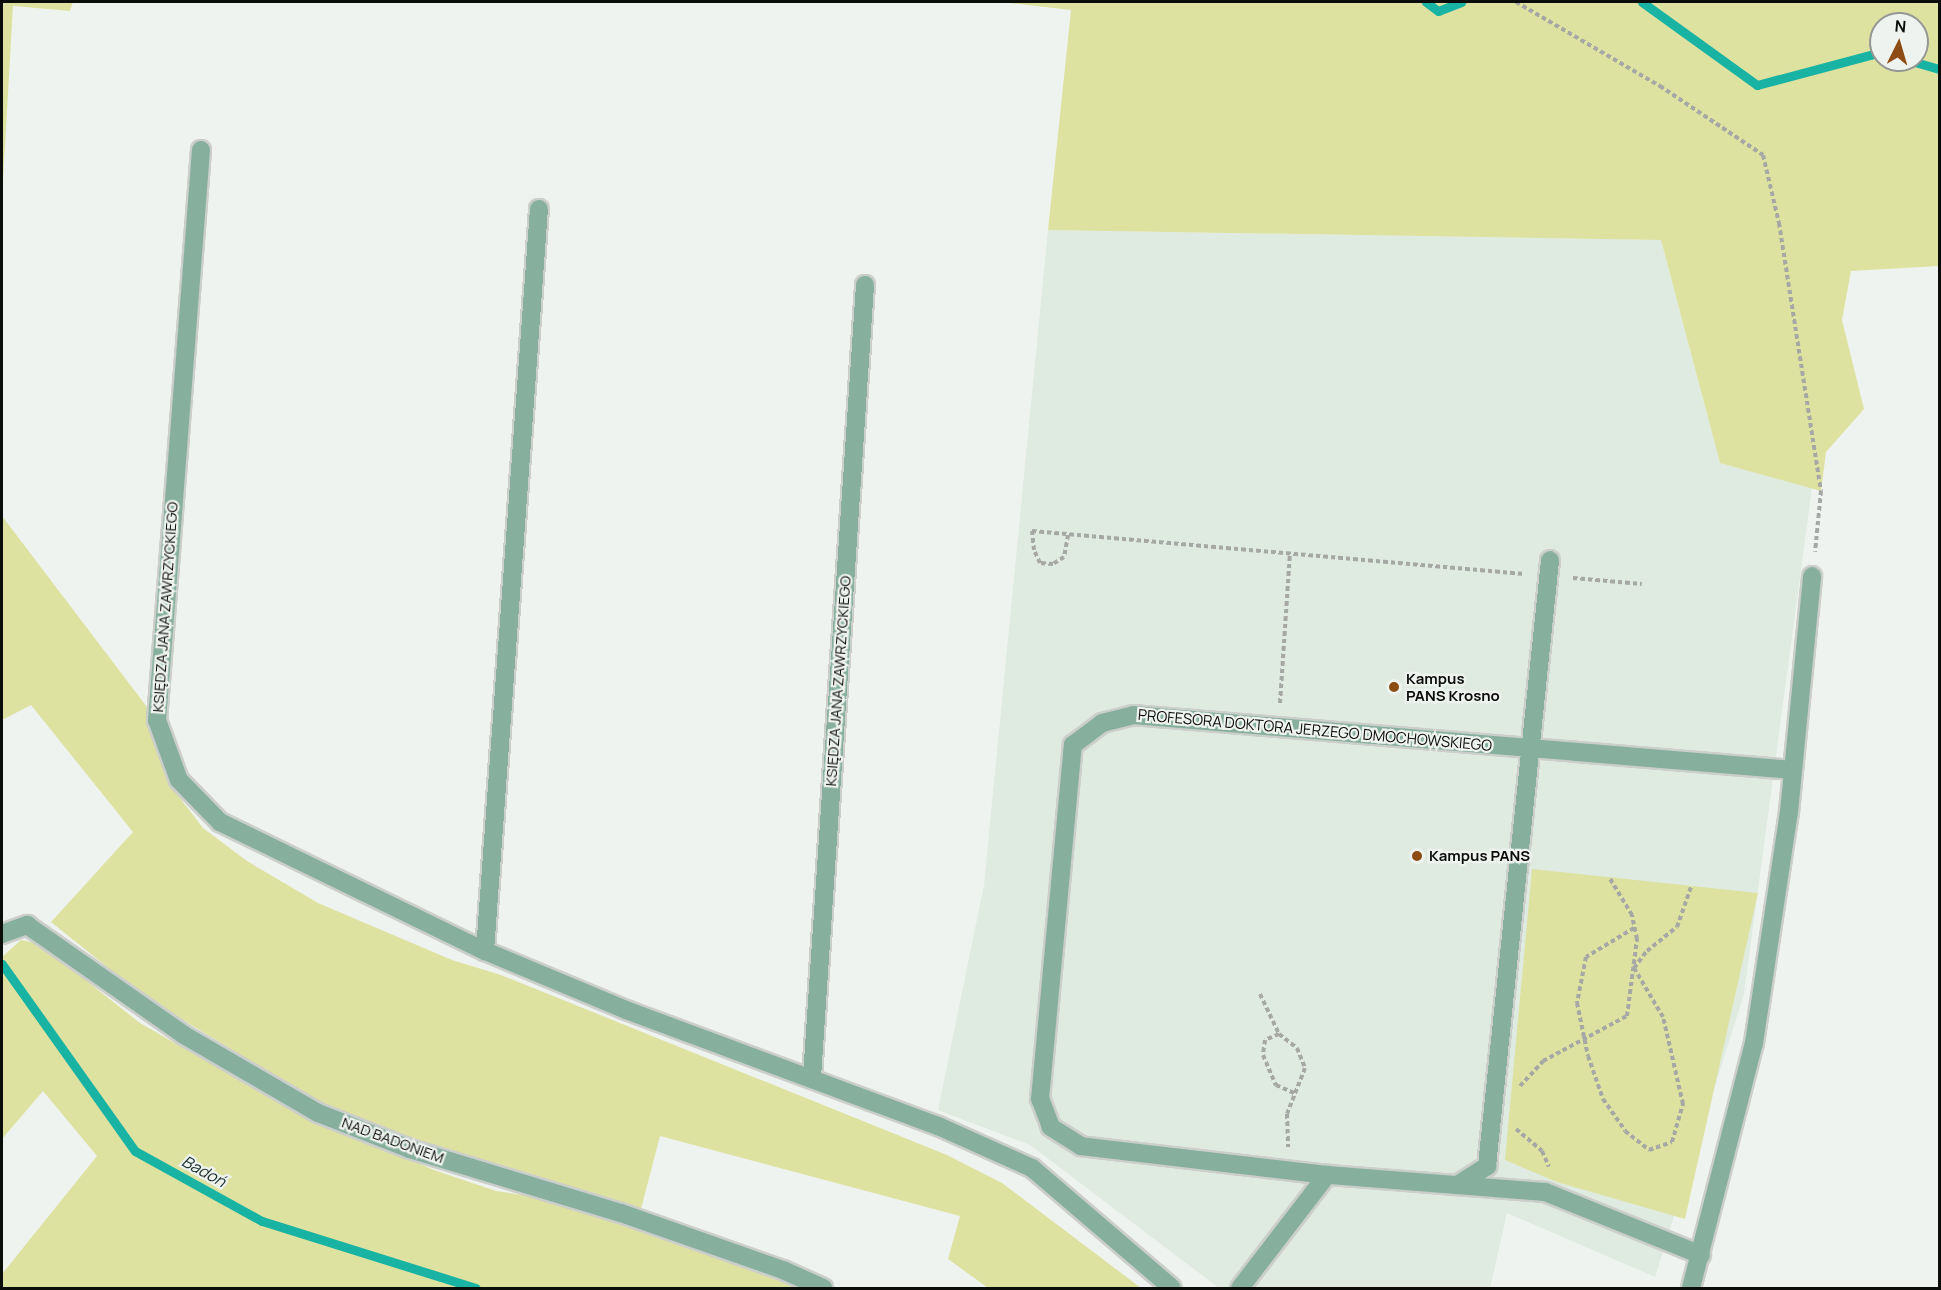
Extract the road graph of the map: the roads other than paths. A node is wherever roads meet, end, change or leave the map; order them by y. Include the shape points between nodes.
1 (201, 150) dead end
2 (538, 209) dead end
3 (865, 285) dead end
4 (1549, 568) road end
5 (1812, 576) road end
6 (1530, 748) junction
7 (1793, 770) junction
8 (4, 932) edge
9 (485, 951) junction
10 (812, 1077) junction
11 (1327, 1175) junction
12 (1457, 1185) junction
13 (1701, 1255) junction
14 (823, 1288) edge
15 (1172, 1288) edge
16 (1239, 1288) edge
17 (1691, 1288) edge

1 - 9 street, KSIĘDZA JANA ZAWRZYCKIEGO via 157,720 178,780 220,822
2 - 9 street
3 - 10 street, KSIĘDZA JANA ZAWRZYCKIEGO
4 - 6 street
5 - 7 street
6 - 7 street, PROFESORA DOKTORA JERZEGO DMOCHOWSKIEGO
6 - 11 street, PROFESORA DOKTORA JERZEGO DMOCHOWSKIEGO via 1132,715 1102,723 1073,745 1040,1099 1051,1127 1081,1146
6 - 12 street via 1486,1166
7 - 13 street via 1754,1043
8 - 14 street, NAD BADONIEM via 27,925 184,1035 318,1113 410,1149 654,1225
9 - 10 street, KSIĘDZA JANA ZAWRZYCKIEGO via 626,1010
10 - 15 street, KSIĘDZA JANA ZAWRZYCKIEGO via 1032,1168
11 - 12 street, PROFESORA DOKTORA JERZEGO DMOCHOWSKIEGO
11 - 16 street
12 - 13 street, PROFESORA DOKTORA JERZEGO DMOCHOWSKIEGO via 1545,1192
13 - 17 street

